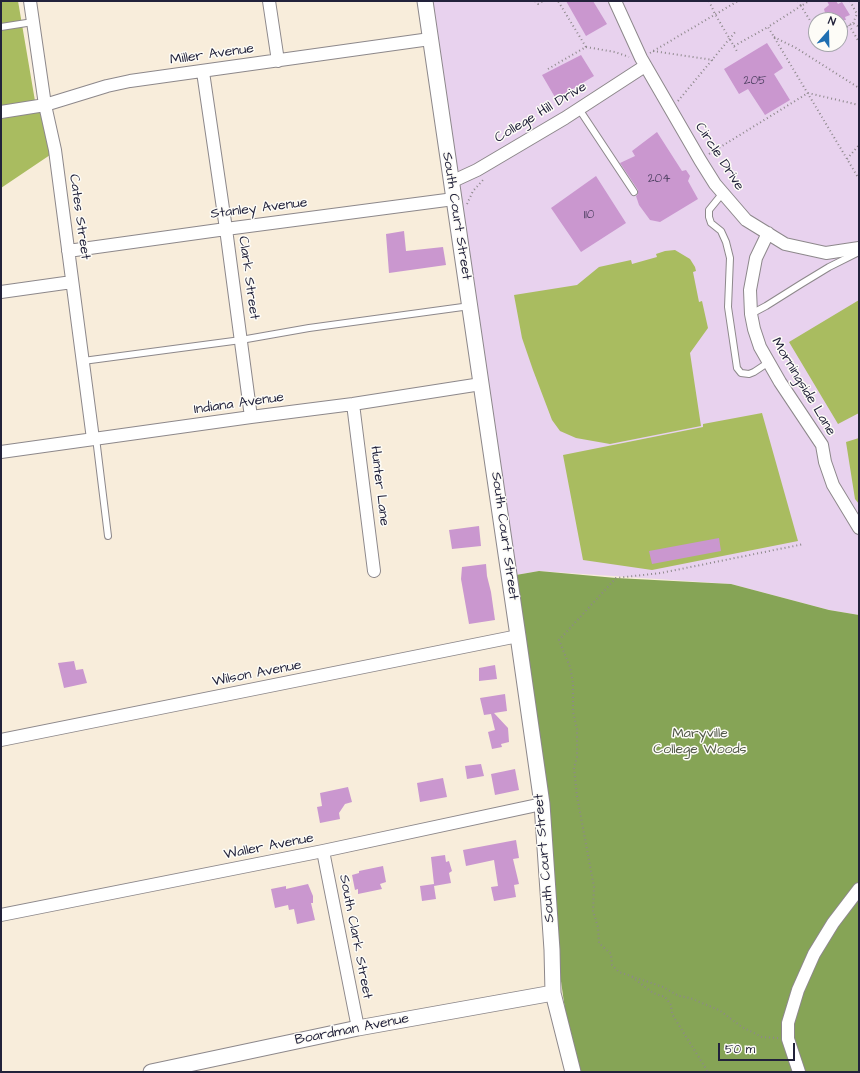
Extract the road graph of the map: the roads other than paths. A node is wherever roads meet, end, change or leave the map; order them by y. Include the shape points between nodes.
1 (30, 1) edge
2 (270, 1) edge
3 (425, 1) edge
4 (615, 1) edge
5 (33, 22) junction
6 (1, 27) edge
7 (430, 39) junction
8 (278, 61) junction
9 (640, 61) junction
10 (203, 72) junction
11 (45, 105) junction
12 (579, 109) junction
13 (1, 112) edge
14 (451, 182) junction
15 (634, 192) dead end
16 (722, 194) junction
17 (455, 205) junction
18 (226, 229) junction
19 (768, 233) junction
20 (859, 248) edge
21 (68, 251) junction
22 (859, 252) edge
23 (72, 282) junction
24 (1, 292) edge
25 (470, 306) junction
26 (751, 314) junction
27 (241, 340) junction
28 (82, 361) junction
29 (769, 362) junction
30 (481, 384) junction
31 (353, 404) junction
32 (251, 417) junction
33 (94, 439) junction
34 (1, 452) edge
35 (859, 528) edge
36 (108, 536) dead end
37 (374, 571) dead end
38 (518, 636) junction
39 (1, 740) edge
40 (542, 804) junction
41 (323, 851) junction
42 (859, 889) edge
43 (1, 915) edge
44 (553, 993) junction
45 (358, 1028) junction
46 (151, 1072) edge
47 (573, 1072) edge
48 (799, 1072) edge

1 - 5 street, Cates Street
2 - 8 street
3 - 7 street, South Court Street
4 - 9 street, Circle Drive
5 - 6 lane
5 - 11 street, Cates Street
7 - 8 street, Miller Avenue
7 - 14 street, South Court Street
8 - 10 street, Miller Avenue
9 - 12 street, College Hill Drive
9 - 16 street, Circle Drive
10 - 11 street, Miller Avenue via 130,81
10 - 18 street, Clark Street
11 - 13 street, Miller Avenue
11 - 21 street, Cates Street via 55,150
12 - 14 street, College Hill Drive via 477,170
12 - 15 lane
14 - 17 street, South Court Street
16 - 19 street, Circle Drive via 746,220
16 - 29 lane via 709,210 709,217 711,223 721,231 730,258 728,307 736,368 741,373 749,374
17 - 18 street, Stanley Avenue
17 - 25 street, South Court Street
18 - 21 street, Stanley Avenue
18 - 27 street, Clark Street
19 - 20 street, Circle Drive via 785,244 826,253
19 - 26 street, Morningside Lane via 756,258 750,290
21 - 23 street, Cates Street
22 - 26 lane
23 - 24 street
23 - 28 street, Cates Street
25 - 27 lane
25 - 30 street, South Court Street
26 - 29 street, Morningside Lane via 760,347
27 - 28 lane
27 - 32 street, Clark Street
28 - 33 street, Cates Street
29 - 35 street, Morningside Lane via 822,445 833,485
30 - 31 street, Indiana Avenue
30 - 38 street, South Court Street
31 - 32 street, Indiana Avenue
31 - 37 street, Hunter Lane
32 - 33 street, Indiana Avenue
33 - 34 street, Indiana Avenue
33 - 36 lane
38 - 39 street, Wilson Avenue
38 - 40 street, South Court Street
40 - 41 street, Waller Avenue
40 - 44 street, South Court Street
41 - 43 street, Waller Avenue
41 - 45 street, South Clark Street
42 - 48 street via 833,923 814,954 798,990 788,1023 788,1039
44 - 45 street, Boardman Avenue
44 - 47 street, South Court Street
45 - 46 street, Boardman Avenue

